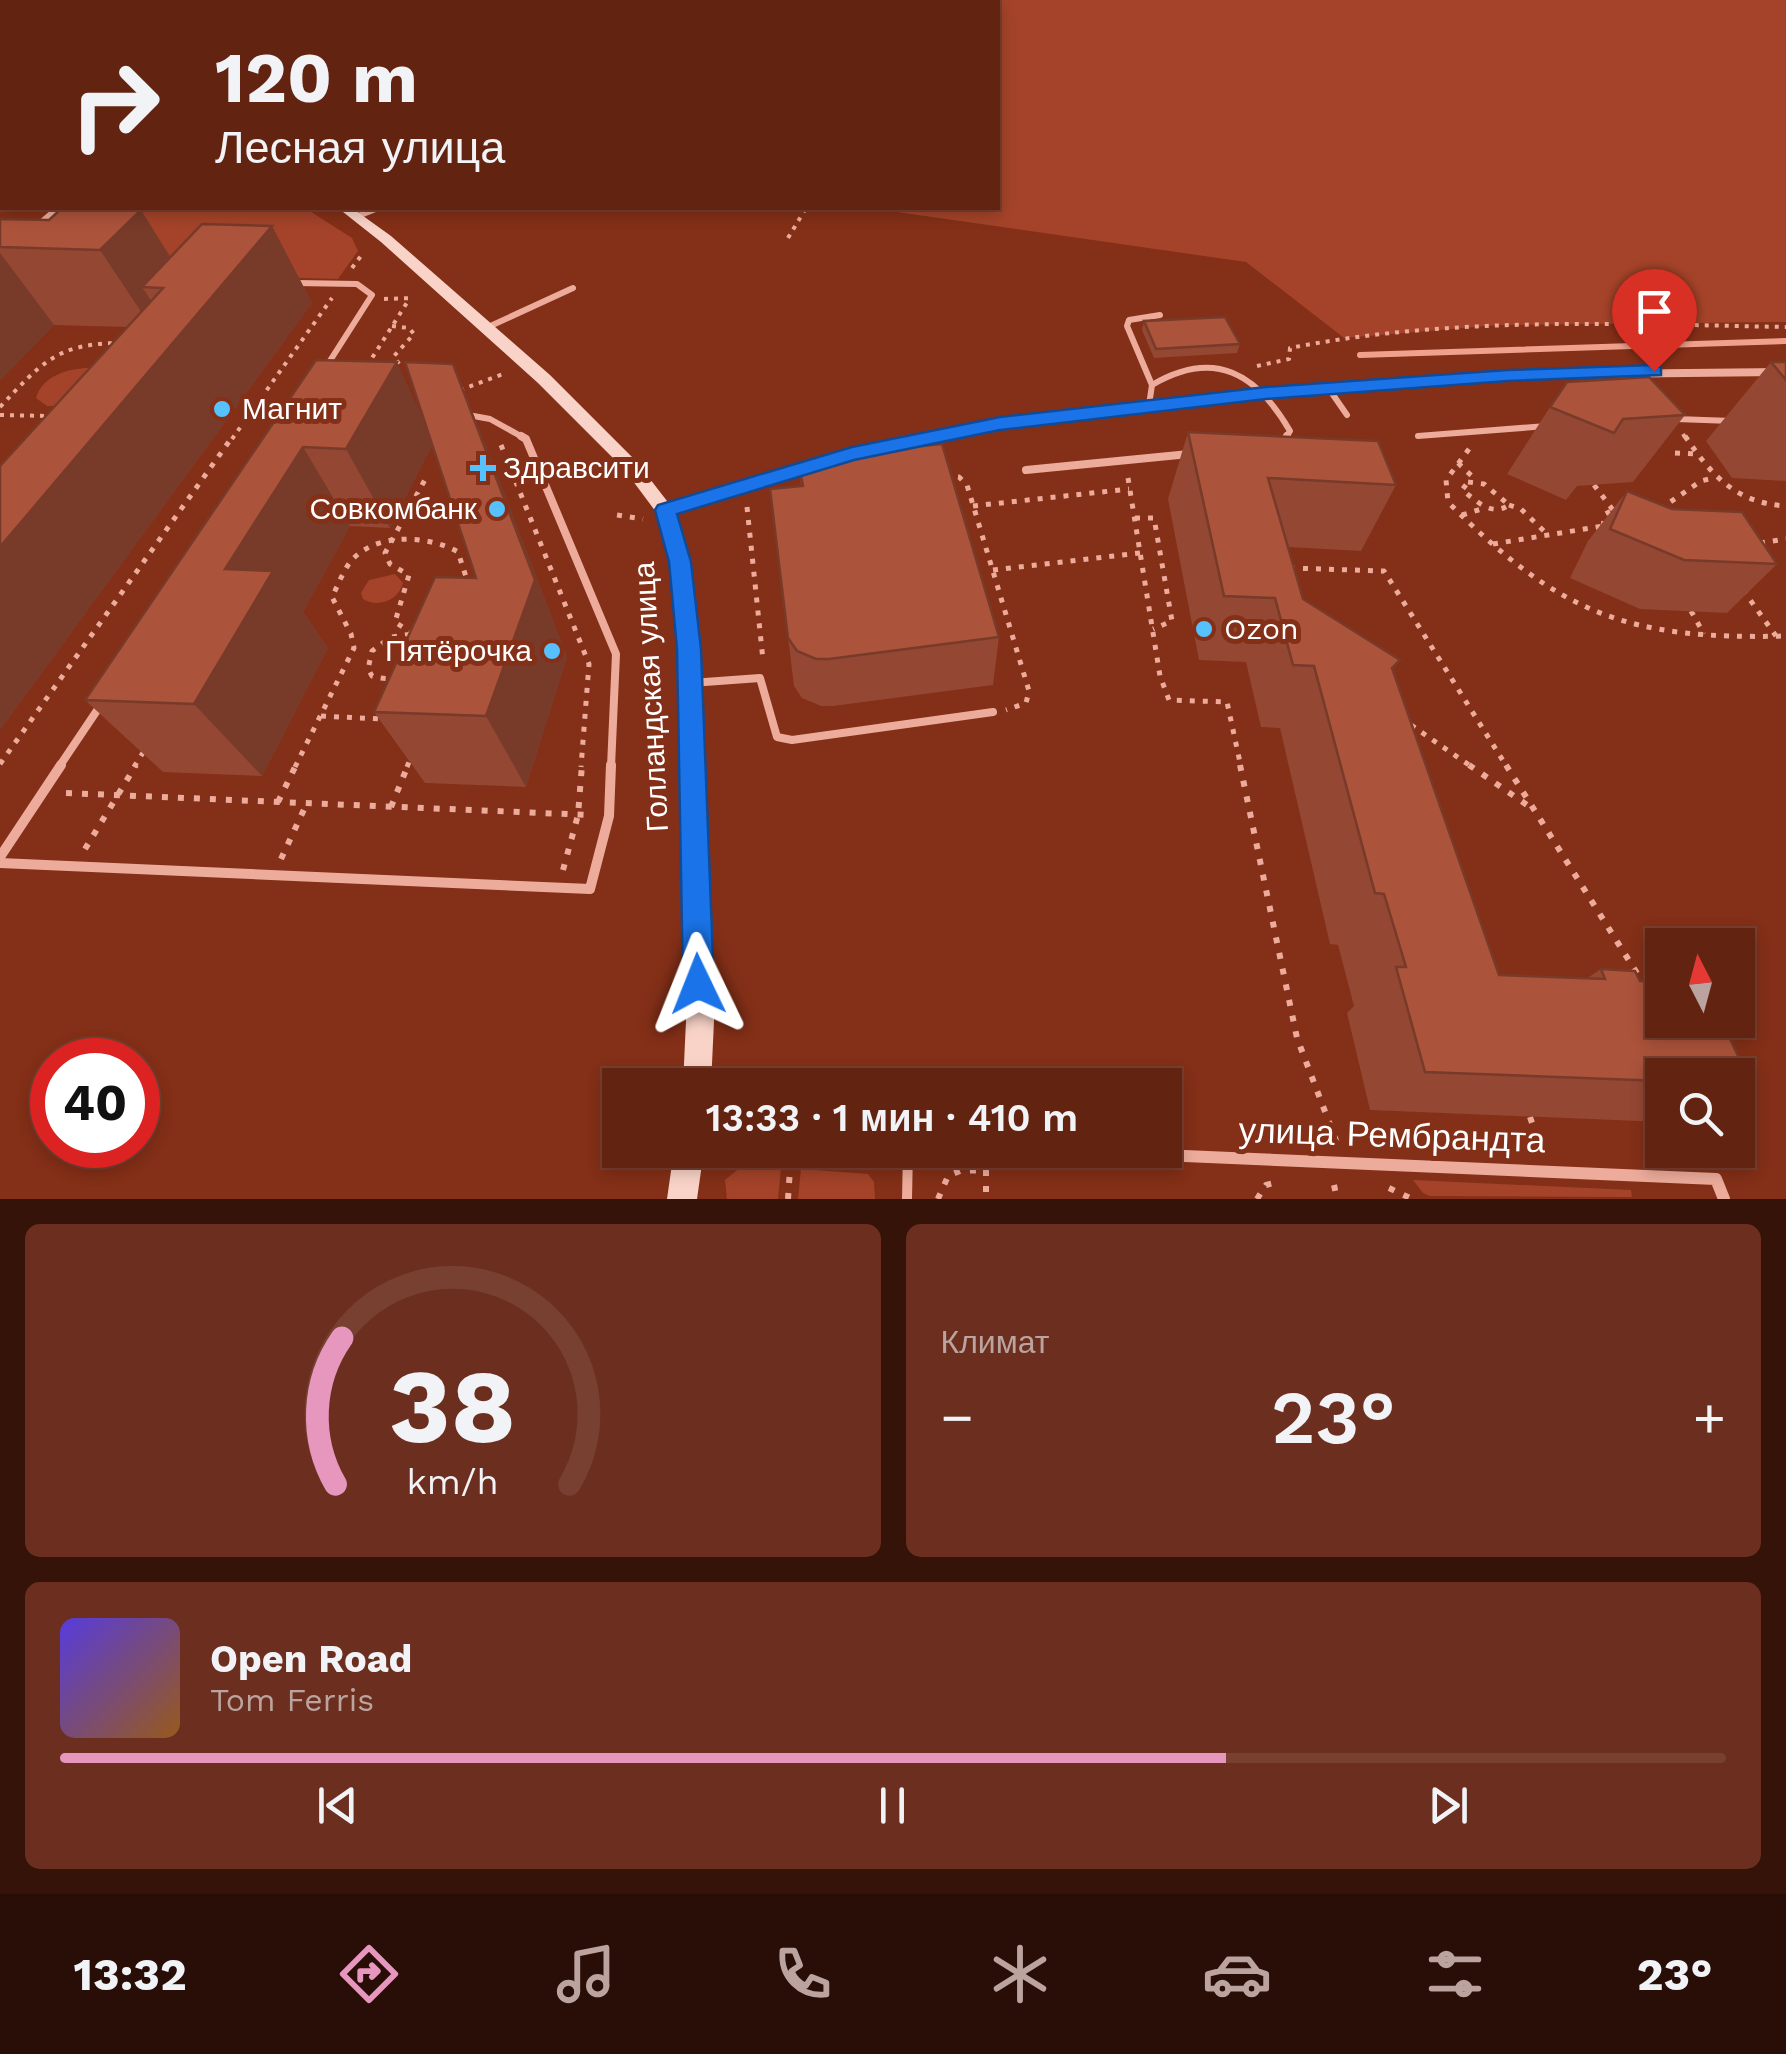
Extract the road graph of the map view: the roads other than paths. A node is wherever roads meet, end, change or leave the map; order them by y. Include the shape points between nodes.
1 (56, 210) edge
2 (351, 212) edge
3 (29, 232) edge
4 (288, 282) dead end
5 (573, 288) dead end
6 (1160, 316) edge
7 (486, 328) junction
8 (1786, 372) edge
9 (318, 379) edge
10 (1152, 385) junction
11 (1329, 388) junction
12 (1266, 393) junction
13 (1149, 405) junction
14 (456, 415) edge
15 (1347, 415) dead end
16 (1658, 418) edge
17 (1748, 422) dead end
18 (1566, 425) edge
19 (1418, 436) dead end
20 (1281, 444) edge
21 (870, 450) junction
22 (1203, 452) edge
23 (874, 468) edge
24 (1026, 470) dead end
25 (666, 510) junction
26 (690, 684) junction
27 (107, 696) edge
28 (993, 712) road end
29 (0, 860) edge
30 (698, 1068) edge
31 (1182, 1156) edge
32 (686, 1168) edge
33 (908, 1168) edge
34 (682, 1199) edge
35 (907, 1199) edge
36 (1724, 1199) edge

1 - 3 lane
2 - 7 street, Голландская улица
4 - 9 lane via 370,291
5 - 7 lane
6 - 10 lane via 1138,316 1127,326
7 - 25 street, Голландская улица via 630,465
8 - 11 street via 1508,375
10 - 12 lane via 1182,372 1239,375
10 - 13 lane
11 - 12 street
11 - 15 lane
12 - 13 street
12 - 20 lane via 1290,431
13 - 21 street via 1000,423
14 - 29 lane via 490,419 526,439 616,654 609,816 590,889
16 - 17 lane
18 - 19 lane
21 - 23 lane
21 - 25 street
22 - 24 lane
25 - 26 street, Голландская улица via 680,562
26 - 28 lane via 760,678 771,726 777,737 792,740
26 - 30 street, Голландская улица
27 - 29 lane
31 - 36 street, улица Рембрандта via 1716,1179
32 - 34 street
33 - 35 lane

